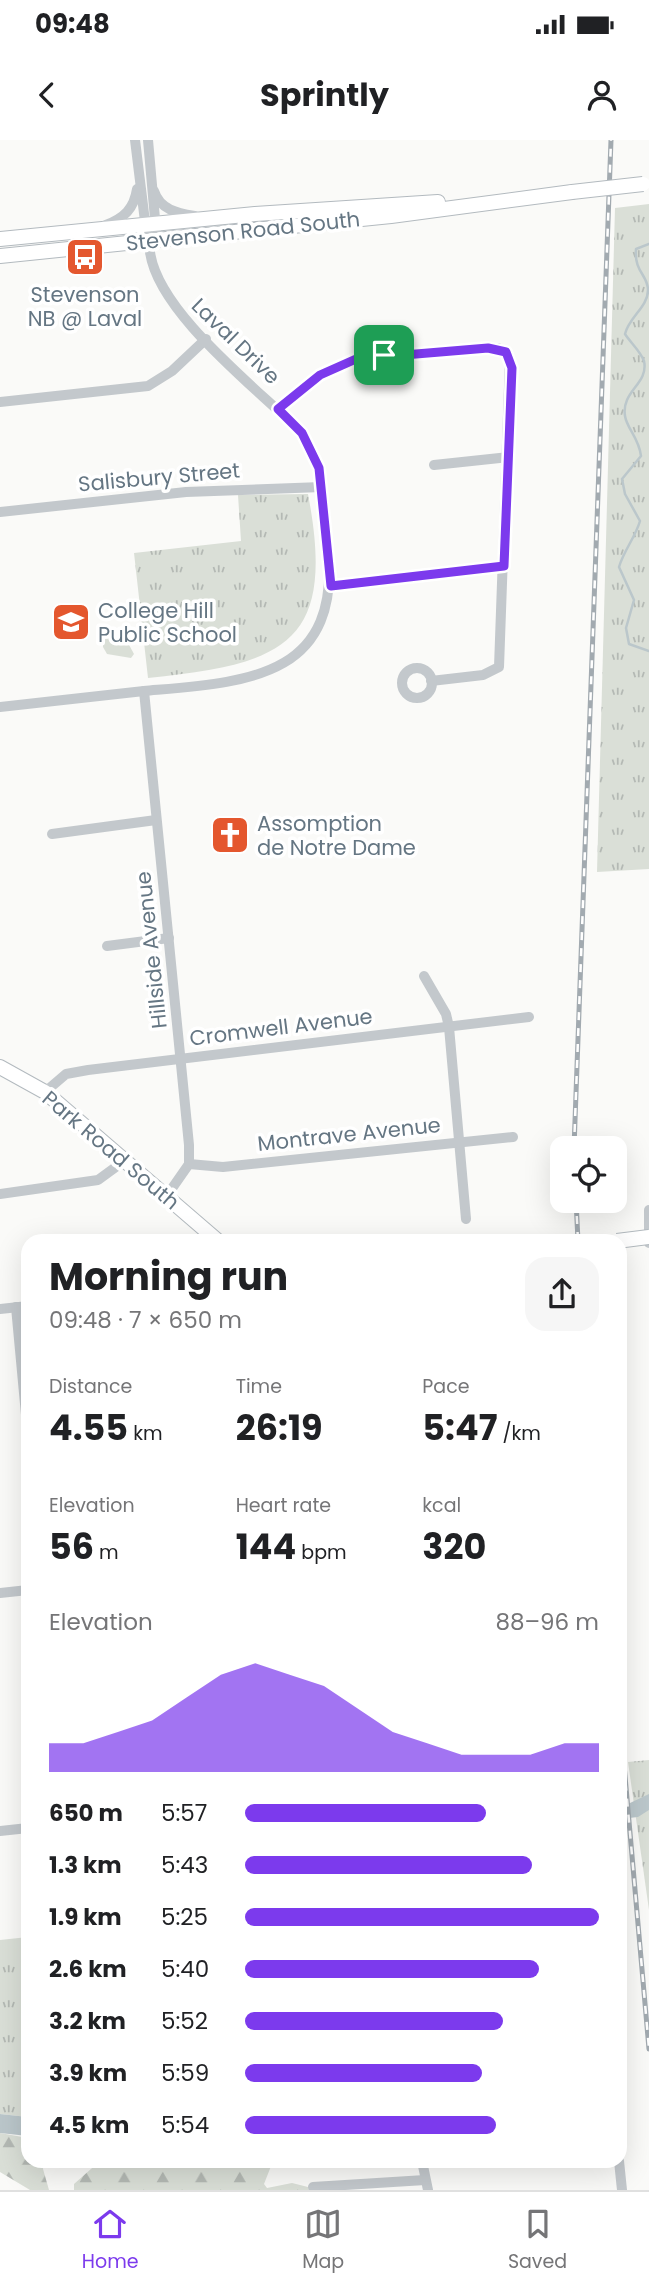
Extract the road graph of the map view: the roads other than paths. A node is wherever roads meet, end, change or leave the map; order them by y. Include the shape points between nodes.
1 (135, 140) edge
2 (148, 140) edge
3 (137, 160) junction
4 (646, 184) edge
5 (152, 187) junction
6 (485, 202) junction
7 (206, 218) junction
8 (150, 224) junction
9 (94, 229) junction
10 (0, 239) edge
11 (151, 244) junction
12 (0, 256) edge
13 (205, 339) junction
14 (0, 402) edge
15 (278, 409) junction
16 (509, 457) junction
17 (434, 465) dead end
18 (322, 487) junction
19 (0, 512) edge
20 (504, 566) junction
21 (331, 586) junction
22 (431, 681) dead end
23 (144, 691) junction
24 (0, 707) edge
25 (156, 820) junction
26 (52, 834) dead end
27 (169, 938) junction
28 (107, 946) dead end
29 (424, 976) dead end
30 (529, 1017) dead end
31 (449, 1027) junction
32 (182, 1058) junction
33 (0, 1067) edge
34 (45, 1092) junction
35 (513, 1137) dead end
36 (460, 1141) junction
37 (124, 1161) junction
38 (189, 1164) junction
39 (0, 1194) edge
40 (166, 1197) junction
41 (649, 1210) edge
42 (466, 1219) dead end
43 (648, 1230) edge
44 (210, 1234) edge
45 (627, 1237) edge
46 (649, 1244) edge
47 (16, 1307) junction
48 (21, 1307) edge
49 (0, 1309) edge
50 (21, 1361) edge
51 (21, 1591) edge
52 (0, 1593) edge
53 (21, 1829) edge
54 (0, 1831) edge
55 (620, 2168) edge
56 (426, 2185) edge
57 (313, 2187) dead end
58 (622, 2190) edge

1 - 3 street, Laval Drive
2 - 5 street, Laval Drive
3 - 8 street, Laval Drive
3 - 9 street, Laval Drive via 137,191 131,208 120,219
4 - 6 main road, Stevenson Road South, bridge
5 - 7 street via 156,198 169,209
5 - 8 street, Laval Drive
6 - 7 main road, Stevenson Road South via 456,200
6 - 11 main road, Stevenson Road South
7 - 8 main road, Stevenson Road South
8 - 9 main road, Stevenson Road South
8 - 11 street, Laval Drive
9 - 10 main road, Stevenson Road South
11 - 12 main road, Stevenson Road South
11 - 13 street, Laval Drive via 153,269 168,299
13 - 14 street via 172,371 148,386
13 - 15 street, Laval Drive
15 - 16 street via 320,375 356,359 498,348 506,352 512,368
15 - 18 street, Laval Drive via 308,442
16 - 17 street
16 - 20 street
18 - 19 street, Salisbury Street via 186,492
18 - 21 street, Laval Drive
20 - 21 street
20 - 22 street via 496,671
21 - 23 street, Laval Drive via 319,625 284,664 253,678
23 - 24 street, Laval Drive
23 - 25 street, Hillside Avenue
25 - 26 street
25 - 27 street, Hillside Avenue
27 - 28 street
27 - 32 street, Hillside Avenue
29 - 31 street
30 - 31 street, Cromwell Avenue
31 - 32 street, Cromwell Avenue
31 - 36 street
32 - 34 street, Cromwell Avenue via 65,1074
32 - 38 street, Hillside Avenue
33 - 34 main road, Park Road South
34 - 37 main road, Park Road South
35 - 36 street, Montrave Avenue
36 - 38 street, Montrave Avenue via 223,1167
36 - 42 street
37 - 39 street via 98,1180
37 - 40 main road, Park Road South
38 - 40 street
40 - 44 main road, Park Road South
41 - 43 street
43 - 45 main road, bridge
43 - 46 street
47 - 48 street
47 - 49 street
47 - 50 street
51 - 52 street
53 - 54 street
55 - 58 street
56 - 57 street

